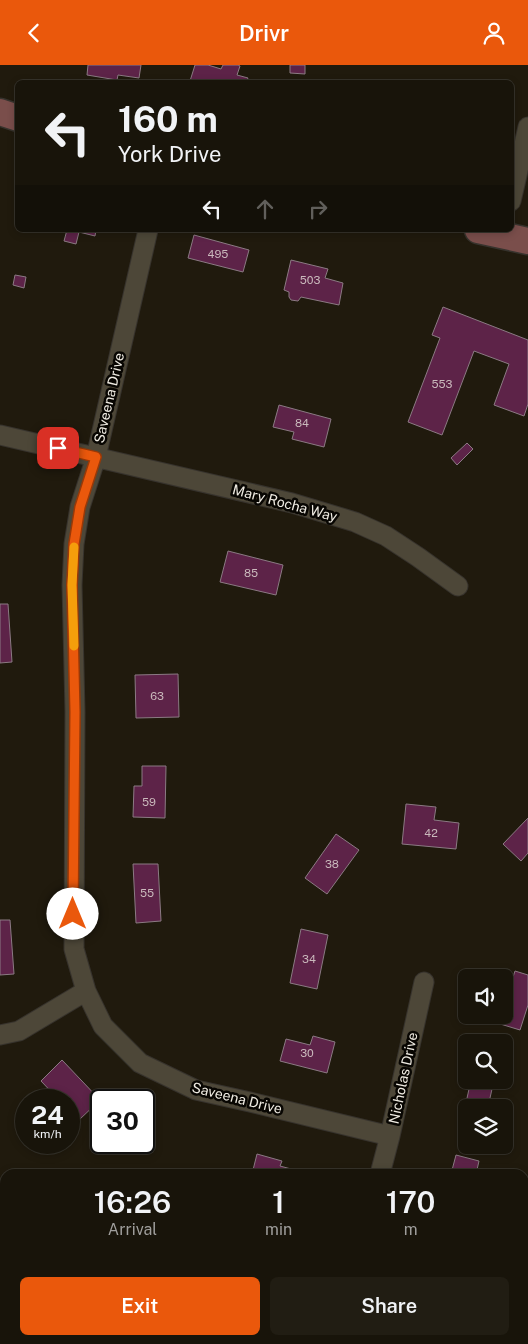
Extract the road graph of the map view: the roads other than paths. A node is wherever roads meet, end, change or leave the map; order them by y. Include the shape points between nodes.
1 (0, 113) edge
2 (15, 117) edge
3 (528, 127) edge
4 (514, 188) edge
5 (148, 232) edge
6 (489, 232) edge
7 (512, 236) edge
8 (0, 435) edge
9 (96, 457) junction
10 (458, 586) dead end
11 (424, 982) dead end
12 (86, 991) junction
13 (0, 1035) edge
14 (390, 1136) junction
15 (381, 1169) edge

1 - 2 main road
3 - 4 street
5 - 9 street, Saveena Drive
6 - 7 main road
8 - 9 street, Mary Rocha Way
9 - 10 street, Mary Rocha Way via 292,503 355,522 386,536
9 - 12 street, Saveena Drive via 80,507 72,585 74,949
11 - 14 street, Nicholas Drive
12 - 13 street via 19,1031
12 - 14 street, Saveena Drive via 103,1026 140,1063 196,1090
14 - 15 street, Nicholas Drive

